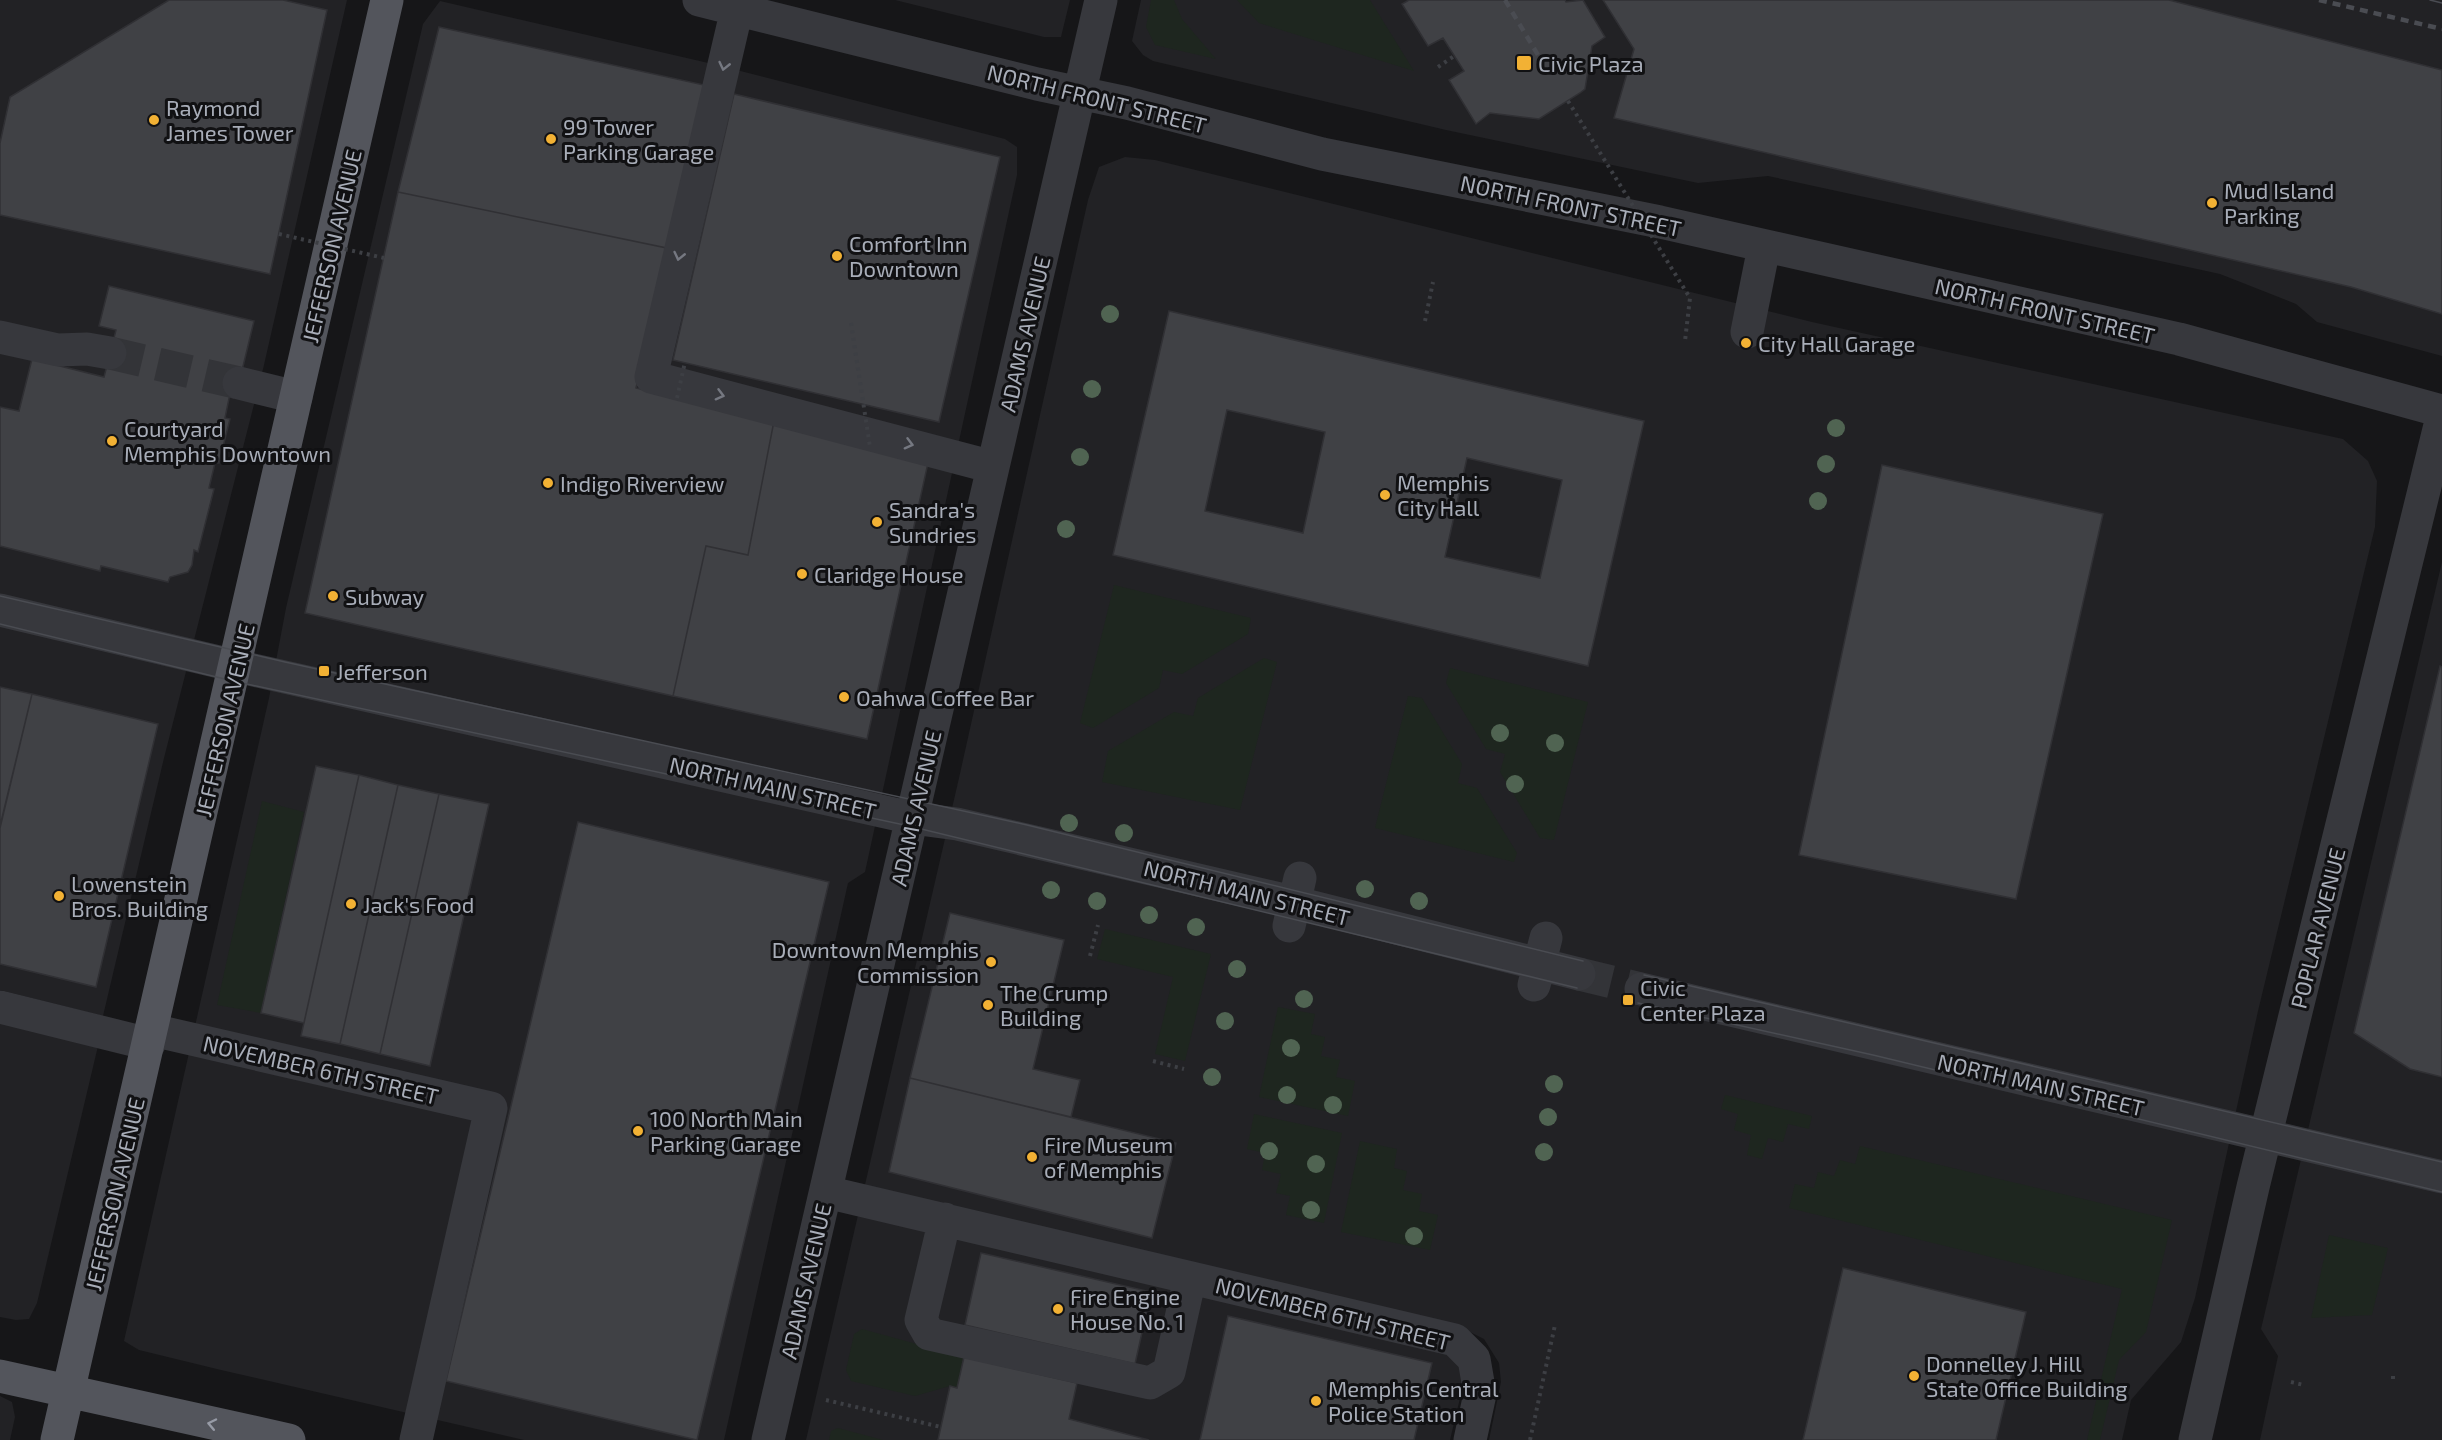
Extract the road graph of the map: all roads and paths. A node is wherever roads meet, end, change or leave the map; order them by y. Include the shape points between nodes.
1 (387, 0) edge
2 (699, 0) edge
3 (1101, 0) edge
4 (737, 9) junction
5 (1454, 56) dead end
6 (1438, 67) dead end
7 (1080, 93) junction
8 (1568, 101) dead end
9 (279, 234) dead end
10 (1764, 246) junction
11 (384, 258) dead end
12 (1433, 282) dead end
13 (1425, 321) dead end
14 (851, 323) dead end
15 (1747, 332) dead end
16 (0, 337) edge
17 (1685, 340) dead end
18 (110, 353) tunnel mouth
19 (685, 362) dead end
20 (239, 383) tunnel mouth
21 (296, 397) junction
22 (676, 398) dead end
23 (2442, 411) edge
24 (2442, 417) edge
25 (870, 447) dead end
26 (993, 467) junction
27 (0, 610) edge
28 (236, 666) junction
29 (912, 818) junction
30 (1098, 926) dead end
31 (1090, 956) dead end
32 (1579, 974) tunnel mouth
33 (1641, 989) tunnel mouth
34 (0, 1007) edge
35 (151, 1037) junction
36 (1153, 1061) dead end
37 (1184, 1069) dead end
38 (2266, 1136) junction
39 (2442, 1177) edge
40 (826, 1192) junction
41 (945, 1219) junction
42 (1190, 1278) junction
43 (1555, 1325) dead end
44 (2393, 1372) dead end
45 (0, 1376) edge
46 (2392, 1379) dead end
47 (2291, 1382) dead end
48 (2304, 1385) dead end
49 (69, 1392) junction
50 (826, 1400) dead end
51 (941, 1427) dead end
52 (57, 1440) edge
53 (289, 1440) edge
54 (416, 1440) edge
55 (768, 1440) edge
56 (1470, 1440) edge
57 (1530, 1440) edge
58 (2194, 1440) edge

1 - 21 main road, JEFFERSON AVENUE
2 - 4 street, NORTH FRONT STREET
3 - 7 street, ADAMS AVENUE
4 - 7 street, NORTH FRONT STREET
4 -> 26 street via 651,377
5 - 6 path
7 - 10 street, NORTH FRONT STREET via 1322,154
7 - 26 street, ADAMS AVENUE
8 - 17 path, bridge via 1690,298
9 - 11 path, bridge
10 - 15 street
10 - 23 street, NORTH FRONT STREET via 2179,339
12 - 13 path
14 - 25 path, bridge
16 - 18 street via 58,350
19 - 22 path, bridge
20 - 21 street
21 - 28 main road, JEFFERSON AVENUE
24 - 38 street, POPLAR AVENUE
26 - 29 street, ADAMS AVENUE
27 - 28 street, NORTH MAIN STREET
28 - 29 street, NORTH MAIN STREET
28 - 35 main road, JEFFERSON AVENUE
29 - 32 street, NORTH MAIN STREET via 957,824 1294,902
29 - 40 street, ADAMS AVENUE
30 - 31 path
33 - 38 street, NORTH MAIN STREET
34 - 35 street, NOVEMBER 6TH STREET
35 - 49 main road, JEFFERSON AVENUE
35 - 54 street, NOVEMBER 6TH STREET via 491,1108
36 - 37 path
38 - 39 street, NORTH MAIN STREET
38 - 58 street, POPLAR AVENUE
40 - 41 street, NOVEMBER 6TH STREET
40 - 55 street, ADAMS AVENUE
41 - 42 street, NOVEMBER 6TH STREET
41 - 42 street via 921,1320 928,1334 1150,1383 1169,1372
42 - 56 street, NOVEMBER 6TH STREET via 1455,1340 1474,1359 1479,1386
43 - 57 path
44 - 46 path
45 - 49 main road
47 - 48 path
49 - 52 main road, JEFFERSON AVENUE
53 -> 49 main road
50 - 51 path

